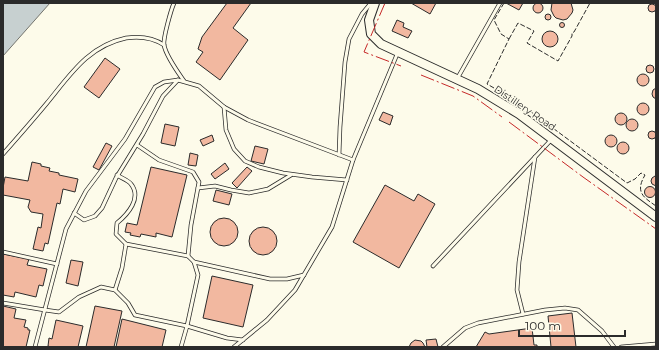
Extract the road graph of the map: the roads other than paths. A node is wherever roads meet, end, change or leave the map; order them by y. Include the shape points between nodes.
1 (174, 3) edge
2 (371, 3) edge
3 (375, 3) edge
4 (500, 3) edge
5 (164, 45) junction
6 (398, 52) junction
7 (457, 79) junction
8 (178, 80) junction
9 (184, 82) junction
10 (224, 107) junction
11 (552, 139) junction
12 (137, 145) junction
13 (3, 154) edge
14 (338, 155) junction
15 (535, 157) junction
16 (353, 160) junction
17 (292, 174) junction
18 (117, 175) junction
19 (347, 180) junction
20 (198, 188) junction
21 (74, 213) junction
22 (656, 217) edge
23 (126, 244) junction
24 (3, 252) edge
25 (188, 256) junction
26 (194, 262) junction
27 (57, 264) junction
28 (433, 266) dead end
29 (304, 275) junction
30 (115, 290) junction
31 (3, 303) edge
32 (44, 310) junction
33 (523, 314) junction
34 (187, 326) junction
35 (243, 340) junction
36 (656, 344) edge
37 (35, 347) edge
38 (181, 347) edge
39 (234, 347) edge
40 (443, 347) edge
41 (614, 347) edge
42 (621, 347) edge

1 - 5 lane
2 - 14 lane via 349,39
3 - 6 street, Distillery Road via 369,20 371,34 381,44
4 - 7 lane
5 - 9 lane
5 - 13 lane via 145,37 134,37 116,40 99,48 76,67
6 - 7 street, Distillery Road
6 - 16 lane
7 - 11 street, Distillery Road via 519,114
8 - 9 lane
8 - 12 lane via 163,96
8 - 21 lane via 164,82 155,87 125,139 86,191
9 - 10 lane via 199,86
10 - 14 lane via 248,120
10 - 17 lane via 226,130 234,149 245,161 259,167
11 - 15 lane
11 - 22 street, Distillery Road
12 - 18 lane
12 - 20 lane via 159,160 193,172 199,182
14 - 16 lane
15 - 28 lane
15 - 33 lane via 519,262 517,290
16 - 19 lane
17 - 19 lane
17 - 20 lane via 268,189 249,192 215,186
18 - 21 lane via 102,208 95,216 84,220
18 - 23 lane via 131,183 135,194 133,204 118,223 116,234
19 - 29 lane via 332,227
20 - 25 lane
21 - 27 lane via 66,229
23 - 25 lane
23 - 30 lane
24 - 27 lane
25 - 26 lane
26 - 29 lane via 270,279
26 - 34 lane via 198,275
27 - 32 lane
29 - 35 lane via 267,320
30 - 32 lane via 101,286 79,297 60,312
30 - 34 lane via 128,303 135,315
31 - 32 lane
32 - 37 lane
33 - 40 lane via 465,328
33 - 41 lane via 565,308 578,310 602,331
34 - 35 lane
34 - 38 lane
35 - 39 lane
36 - 42 lane

